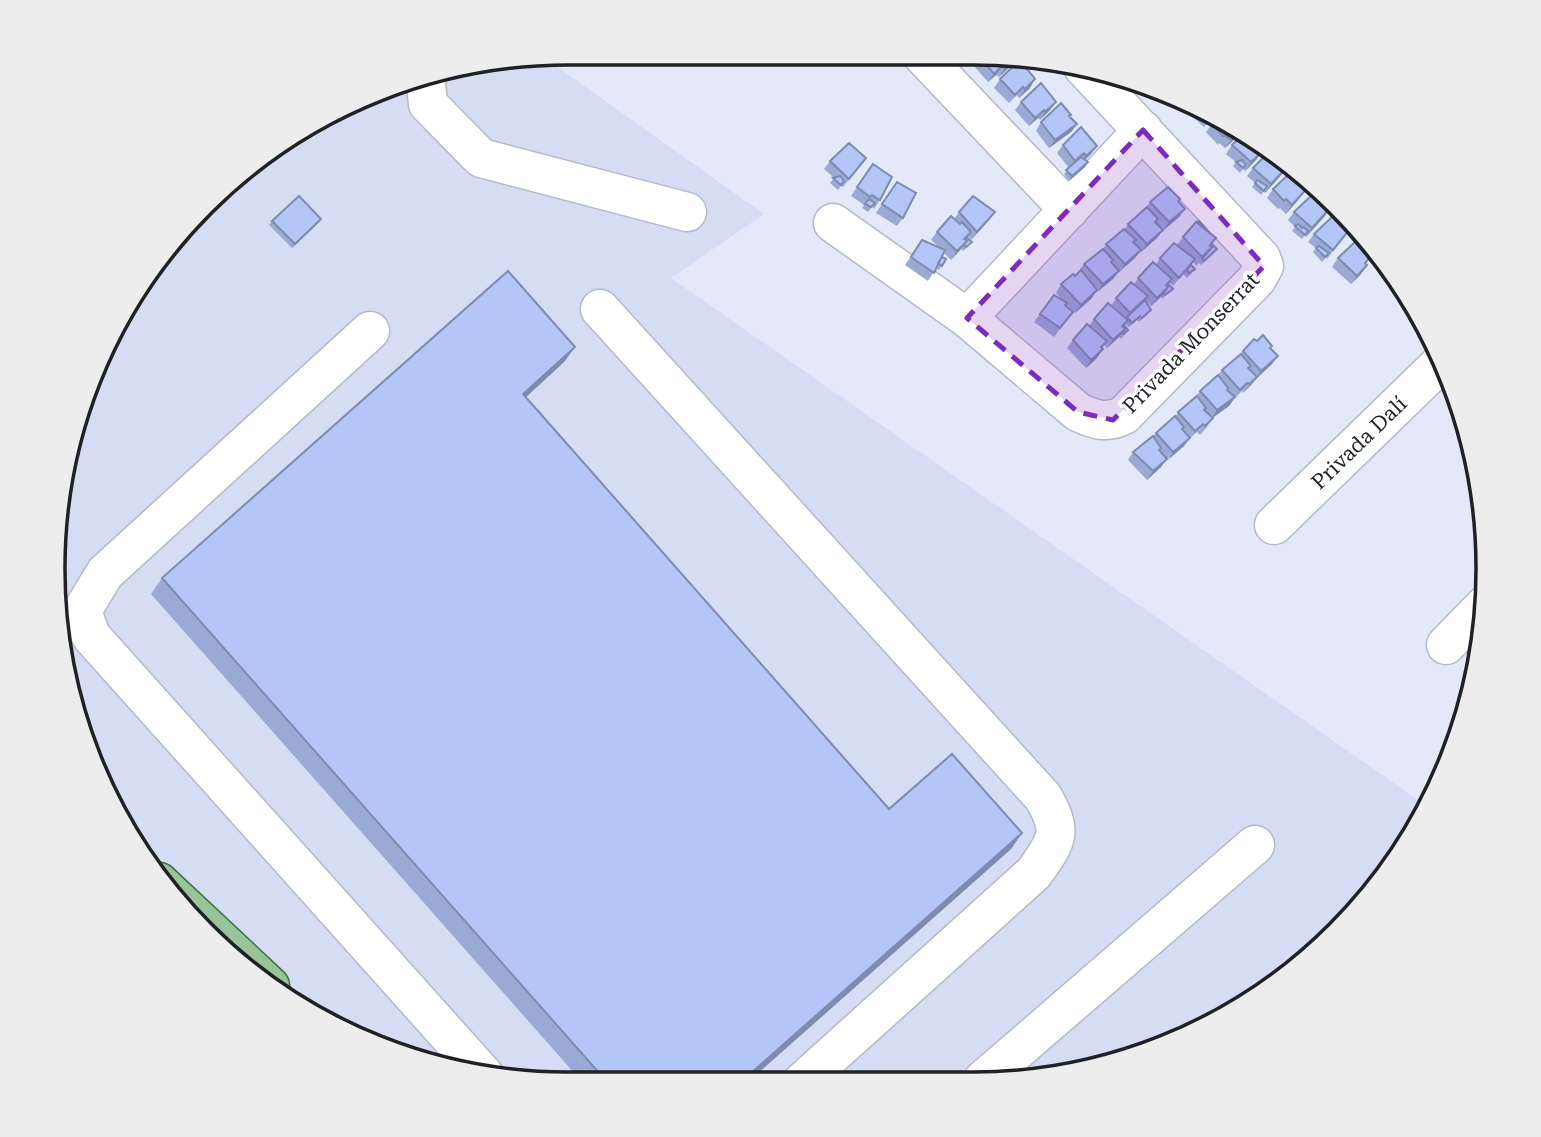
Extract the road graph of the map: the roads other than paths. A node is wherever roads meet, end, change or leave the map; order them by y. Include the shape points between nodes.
1 (932, 65) edge
2 (1096, 80) edge
3 (426, 85) edge
4 (1143, 130) junction
5 (1069, 210) junction
6 (687, 212) dead end
7 (833, 223) dead end
8 (600, 309) dead end
9 (967, 318) junction
10 (370, 331) dead end
11 (1435, 369) edge
12 (1274, 525) dead end
13 (1474, 617) edge
14 (1446, 645) dead end
15 (1255, 845) dead end
16 (474, 1064) edge
17 (993, 1071) edge
18 (813, 1072) edge

1 - 5 street
2 - 4 street
3 - 6 street via 428,104 481,158
4 - 5 street
4 - 9 street, Privada Monserrat via 1261,258 1264,266 1256,280 1113,421 1078,412
5 - 9 street
7 - 9 street, Privada Monserrat
8 - 18 street via 1043,797 1056,820 1053,846 1034,873
10 - 16 street via 105,573 82,611 91,636
11 - 12 street, Privada Dalí
13 - 14 street
15 - 17 street

